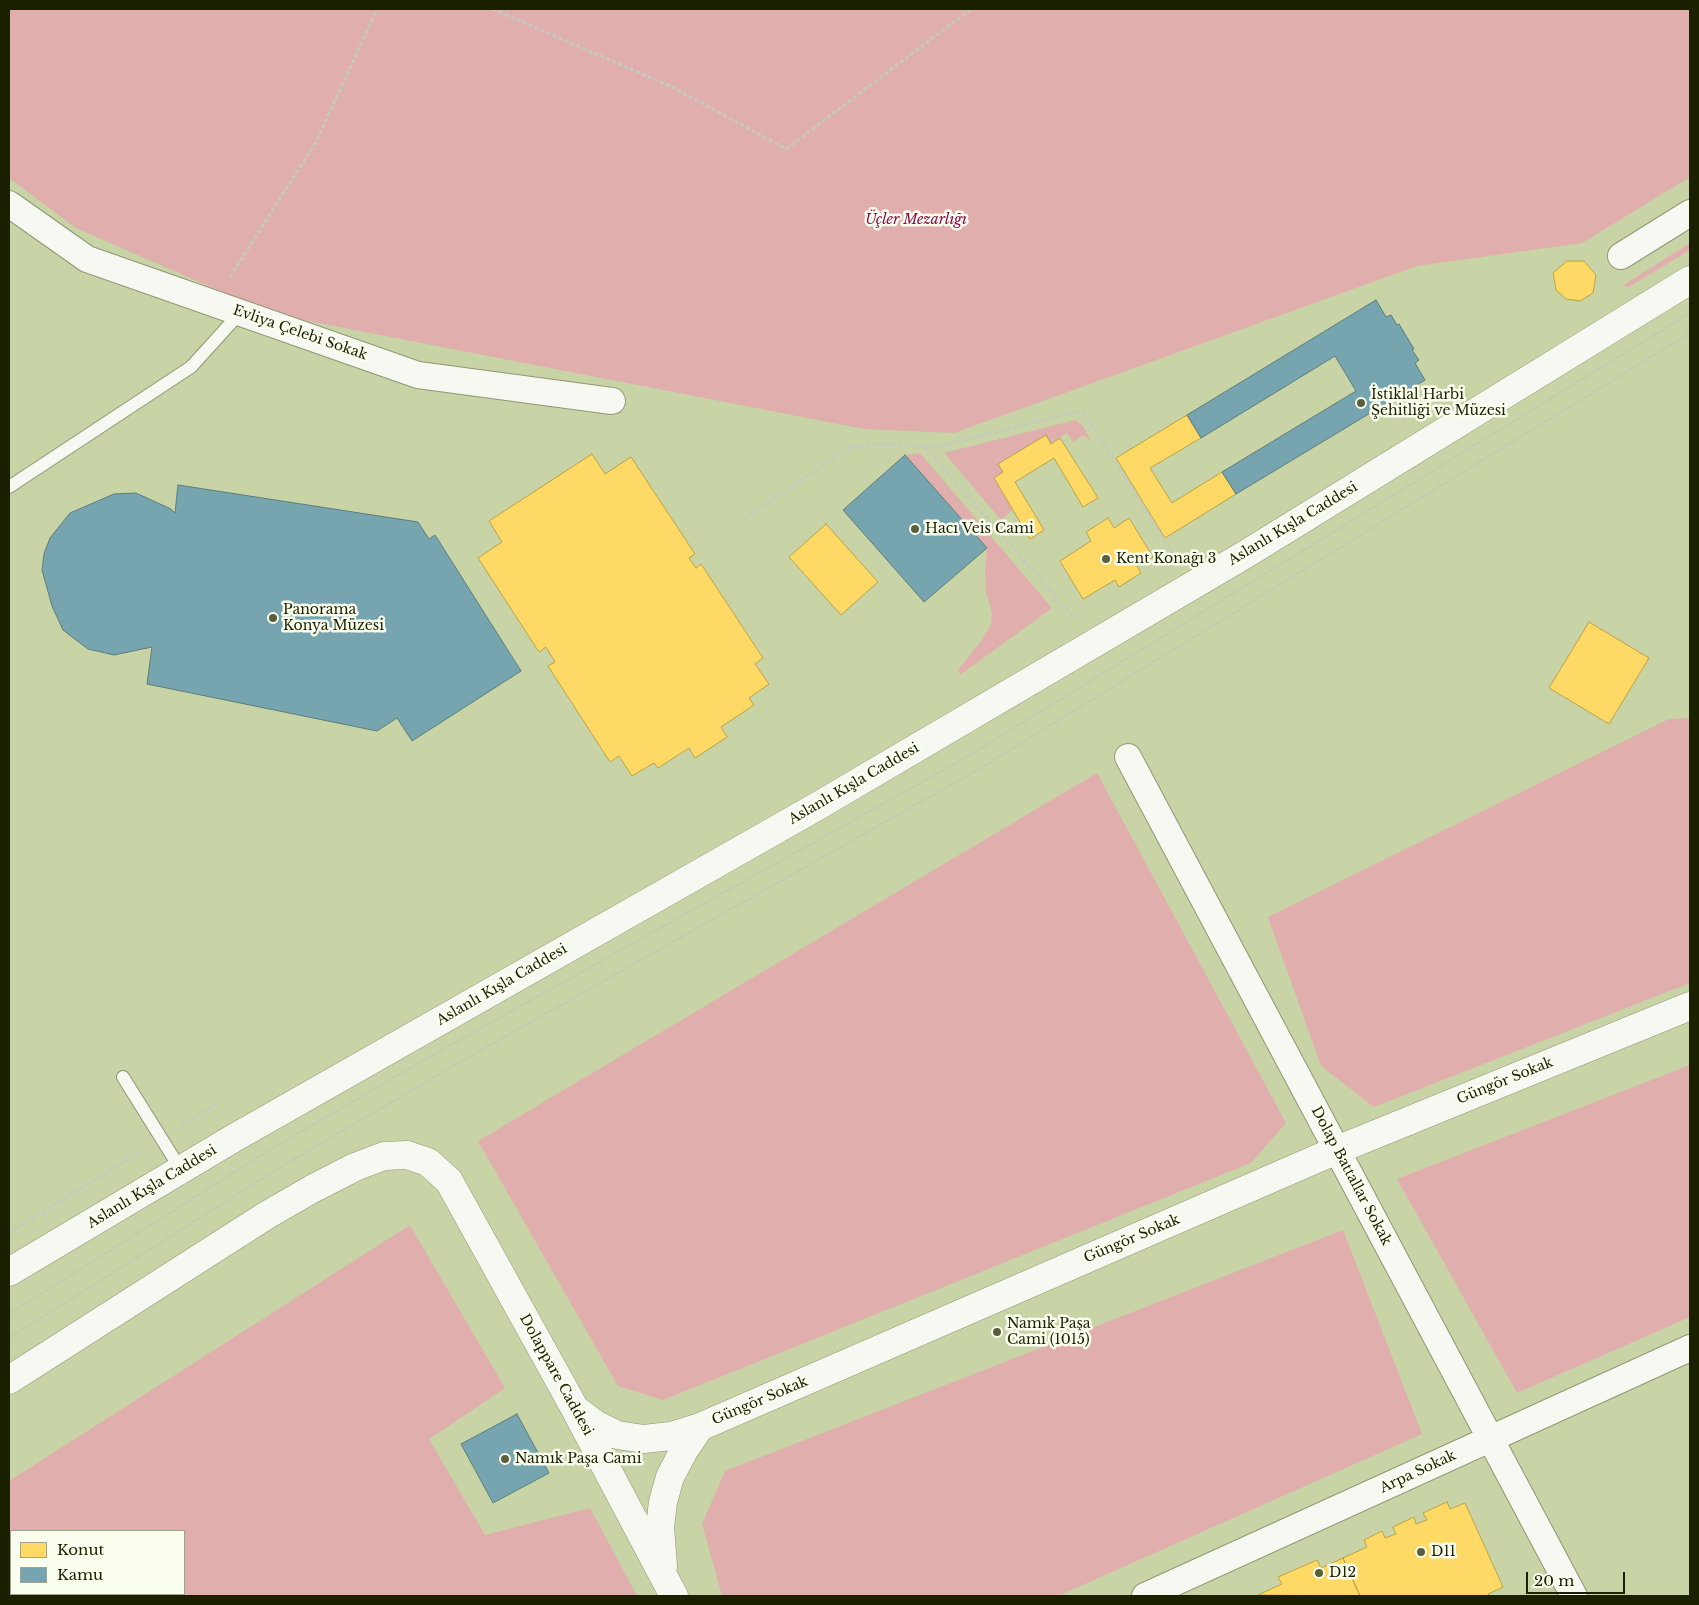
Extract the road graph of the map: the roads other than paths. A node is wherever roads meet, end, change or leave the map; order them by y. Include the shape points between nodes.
1 (9, 204) edge
2 (1690, 212) edge
3 (1621, 256) dead end
4 (1690, 280) edge
5 (240, 312) junction
6 (612, 401) dead end
7 (9, 487) edge
8 (1128, 757) dead end
9 (1690, 1006) edge
10 (123, 1077) dead end
11 (1337, 1150) junction
12 (181, 1170) junction
13 (9, 1272) edge
14 (1690, 1348) edge
15 (9, 1380) edge
16 (575, 1409) junction
17 (700, 1427) junction
18 (1490, 1438) junction
19 (669, 1588) edge
20 (1145, 1596) edge
21 (1574, 1596) edge

1 - 5 street, Evliya Çelebi Sokak via 87,259
2 - 3 street
4 - 12 main road, Aslanlı Kışla Caddesi via 1246,554 816,808
5 - 6 street, Evliya Çelebi Sokak via 418,375
5 - 7 lane via 191,367
8 - 11 street, Dolap Battallar Sokak
9 - 11 main road, Güngör Sokak
10 - 12 lane
11 - 17 main road, Güngör Sokak
11 - 18 street, Dolap Battallar Sokak
12 - 13 main road, Aslanlı Kışla Caddesi
14 - 18 street, Arpa Sokak
15 - 16 main road, Dolappare Caddesi via 267,1215 355,1167 384,1156 407,1155 428,1162 449,1181
16 - 17 main road, Güngör Sokak via 617,1435 644,1439 671,1436
16 - 19 main road, Dolappare Caddesi
17 - 19 main road via 670,1477 663,1502 660,1550
18 - 20 street, Arpa Sokak
18 - 21 street, Dolap Battallar Sokak

